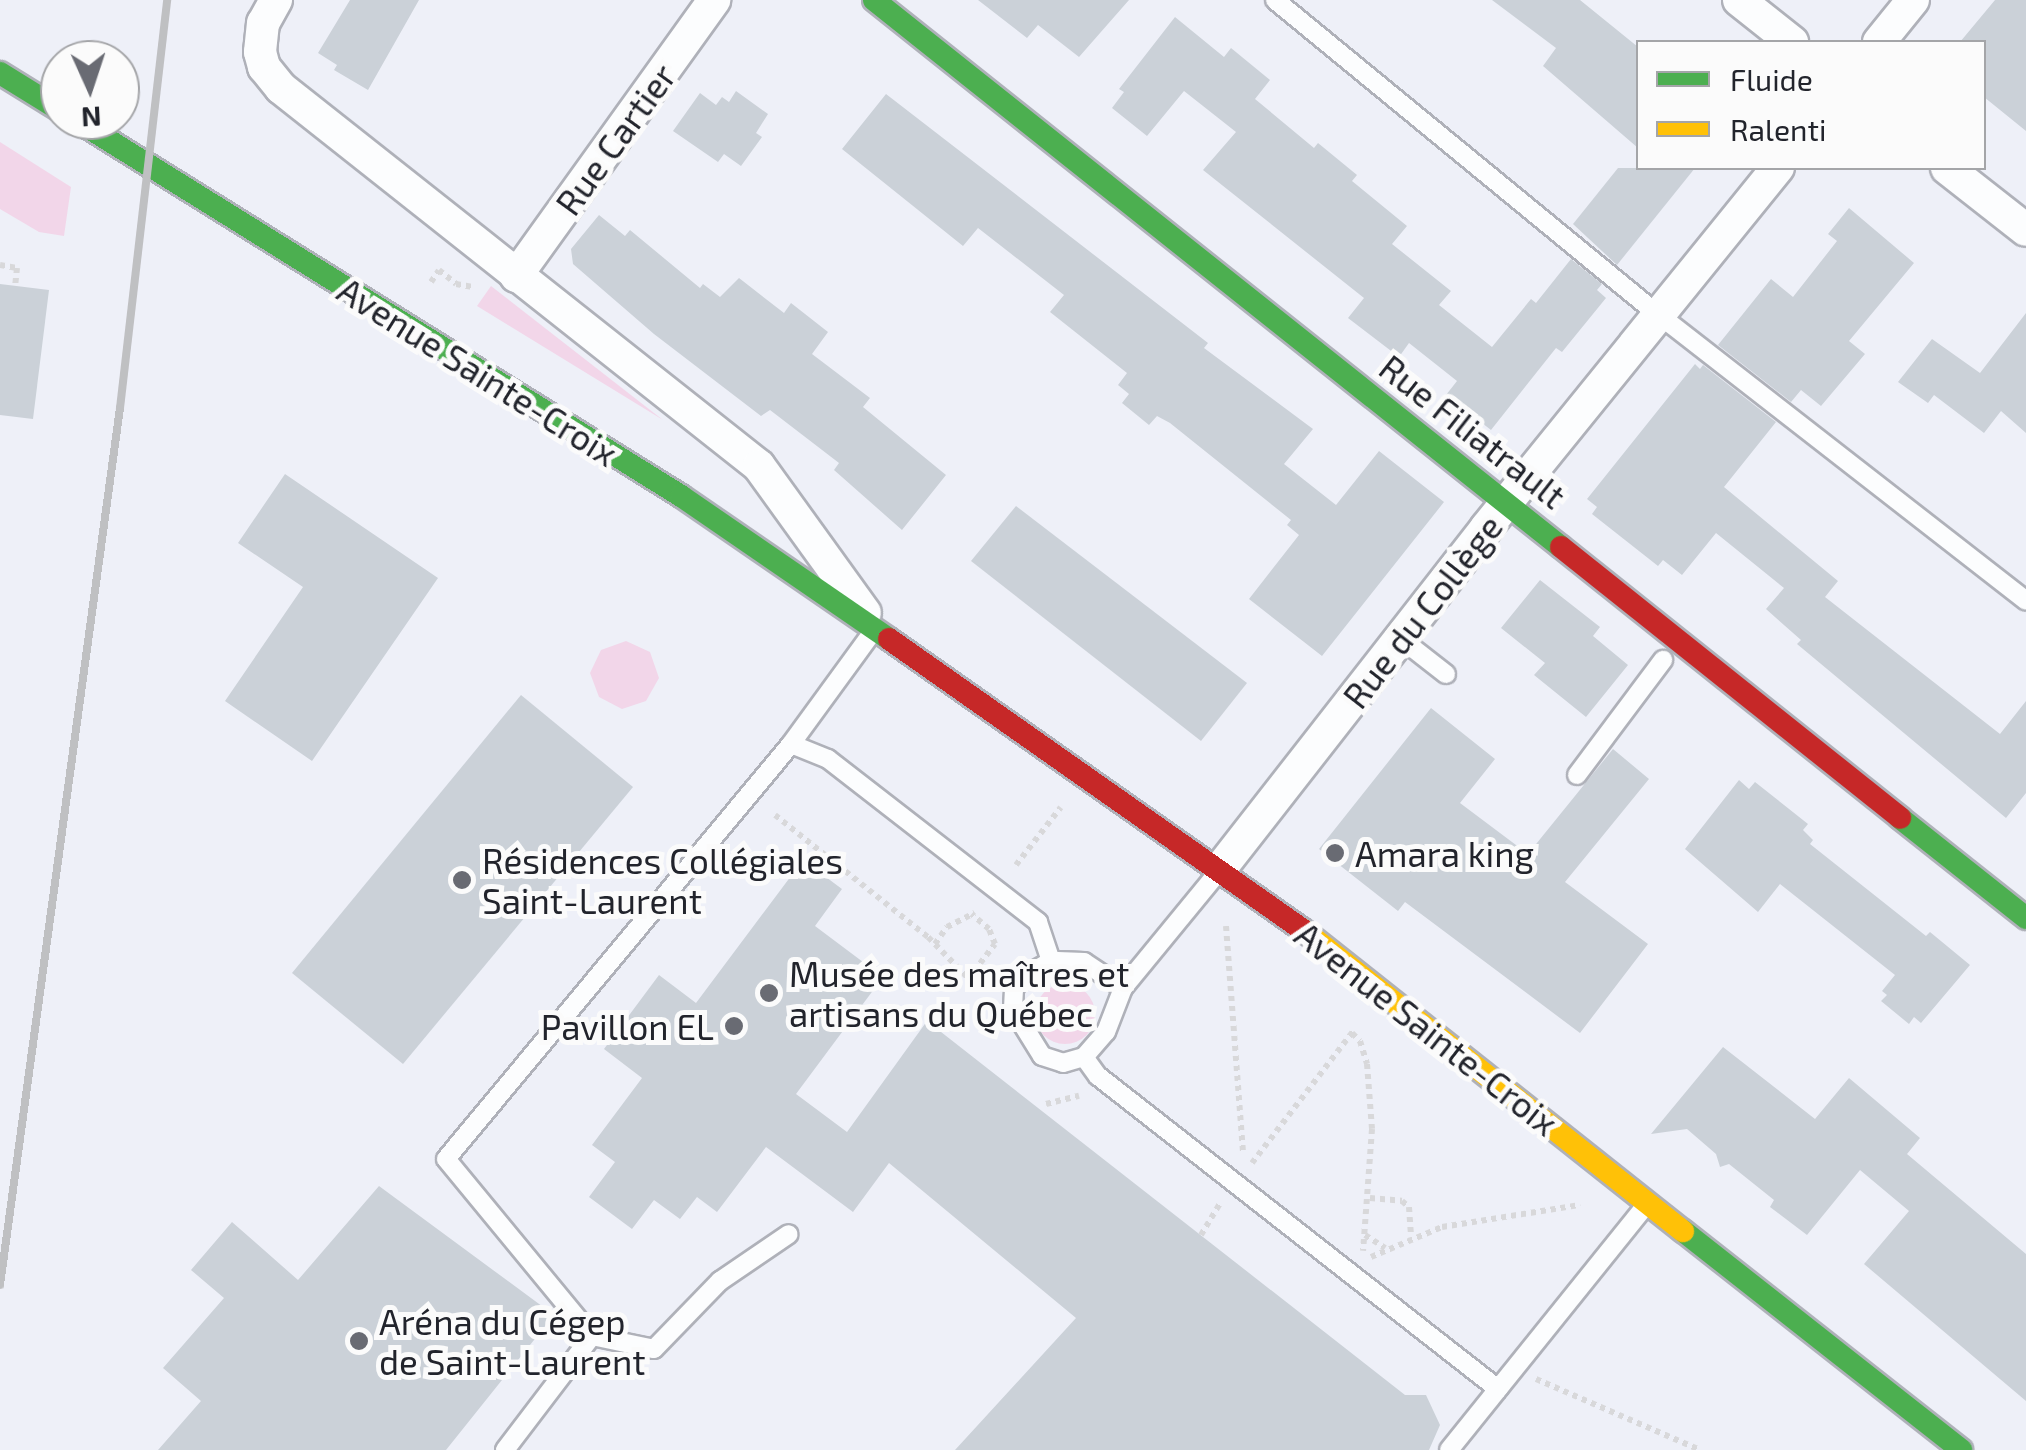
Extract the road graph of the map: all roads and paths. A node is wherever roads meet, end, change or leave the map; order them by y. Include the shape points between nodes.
1 (276, 0) edge
2 (714, 0) edge
3 (874, 0) edge
4 (1275, 0) edge
5 (1738, 0) edge
6 (1914, 0) edge
7 (1789, 40) edge
8 (1881, 40) edge
9 (0, 73) edge
10 (40, 98) edge
11 (108, 140) edge
12 (1776, 170) edge
13 (1950, 170) edge
14 (2026, 230) edge
15 (0, 266) edge
16 (516, 276) junction
17 (431, 282) dead end
18 (456, 284) dead end
19 (15, 286) dead end
20 (1659, 315) junction
21 (1507, 502) junction
22 (2026, 601) edge
23 (876, 629) junction
24 (1401, 639) junction
25 (1663, 660) dead end
26 (1446, 674) dead end
27 (791, 744) junction
28 (1576, 775) dead end
29 (1066, 800) dead end
30 (774, 814) dead end
31 (1016, 865) dead end
32 (1220, 869) junction
33 (980, 910) dead end
34 (972, 914) junction
35 (2026, 918) edge
36 (1226, 925) dead end
37 (934, 944) junction
38 (1051, 961) junction
39 (1124, 988) junction
40 (1362, 1020) dead end
41 (1352, 1033) junction
42 (1084, 1057) junction
43 (1226, 1195) dead end
44 (1370, 1198) junction
45 (1648, 1203) junction
46 (1596, 1204) dead end
47 (789, 1234) dead end
48 (1201, 1235) dead end
49 (1366, 1235) junction
50 (1412, 1237) junction
51 (1386, 1248) junction
52 (592, 1336) junction
53 (1542, 1384) dead end
54 (1498, 1390) junction
55 (505, 1450) edge
56 (1449, 1450) edge
57 (1700, 1450) edge
58 (1961, 1450) edge

1 - 16 street, Avenue Sainte-Croix via 260,52 271,78
2 - 16 street, Rue Cartier
3 - 21 main road, Rue Filiatrault
4 - 20 lane
5 - 7 street
6 - 8 street
9 - 10 main road
11 - 23 main road, Avenue Sainte-Croix via 681,496
12 - 20 street, Rue du Collège
13 - 14 street
15 - 19 path via 17,268
16 - 23 street, Avenue Sainte-Croix via 765,472
17 - 18 path via 438,270
20 - 21 street, Rue du Collège
20 - 22 lane
21 - 24 street, Rue du Collège
21 - 35 main road, Rue Filiatrault
23 - 27 lane
23 - 32 main road, Avenue Sainte-Croix
24 - 26 lane
24 - 32 street, Rue du Collège
25 - 28 lane
27 - 38 lane via 828,758 1038,922
27 - 52 lane via 446,1159
29 - 31 path
30 - 37 path
32 - 39 lane
32 - 45 main road, Avenue Sainte-Croix
33 - 34 path
34 - 37 path via 947,927
34 - 37 path via 994,944 972,982
36 - 41 path via 1241,1147 1248,1168
38 - 39 lane via 1094,966
38 - 42 lane via 1020,979 1013,1009 1042,1056 1064,1064
39 - 42 lane via 1106,1032
40 - 41 path
41 - 44 path via 1367,1064
42 - 54 lane via 1098,1076
43 - 48 path
44 - 49 path
44 - 50 path via 1408,1207
45 - 54 lane
45 - 58 main road, Avenue Sainte-Croix
46 - 50 path via 1518,1212
47 - 52 lane via 720,1281 654,1349
49 - 51 path
49 - 51 path via 1362,1262
50 - 51 path
52 - 55 lane
53 - 57 path
54 - 56 lane

